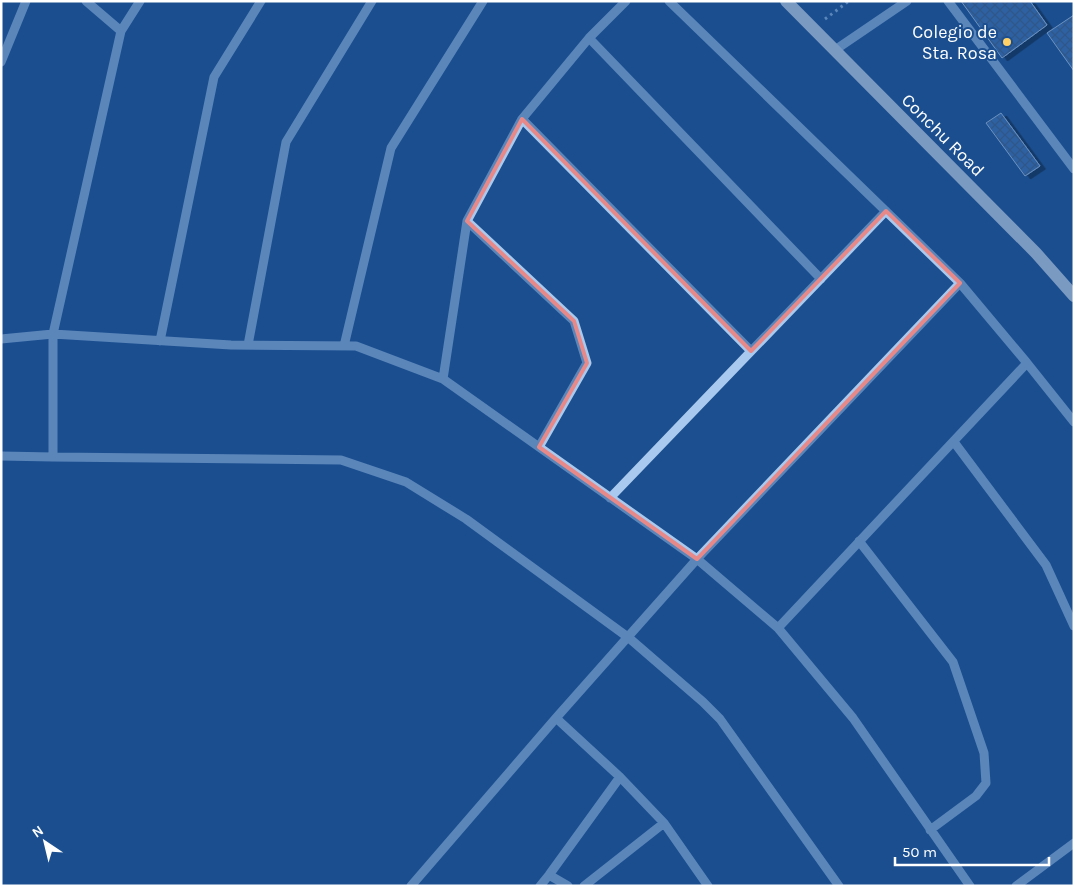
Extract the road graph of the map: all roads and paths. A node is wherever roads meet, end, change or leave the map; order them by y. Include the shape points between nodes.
1 (26, 1) edge
2 (86, 1) edge
3 (140, 1) edge
4 (261, 1) edge
5 (372, 1) edge
6 (483, 1) edge
7 (626, 1) edge
8 (669, 1) edge
9 (786, 1) edge
10 (849, 1) edge
11 (907, 1) edge
12 (948, 1) edge
13 (812, 28) junction
14 (121, 31) junction
15 (589, 38) junction
16 (835, 50) junction
17 (1, 62) edge
18 (522, 119) junction
19 (1074, 169) edge
20 (886, 211) junction
21 (467, 221) junction
22 (821, 278) junction
23 (960, 283) junction
24 (1074, 296) edge
25 (53, 334) junction
26 (1, 339) edge
27 (160, 341) junction
28 (248, 345) junction
29 (344, 346) junction
30 (751, 352) junction
31 (1027, 363) junction
32 (443, 379) junction
33 (1074, 422) edge
34 (954, 442) junction
35 (539, 447) junction
36 (1, 456) edge
37 (53, 457) junction
38 (610, 498) junction
39 (859, 540) junction
40 (697, 559) junction
41 (1074, 626) edge
42 (778, 628) junction
43 (629, 638) junction
44 (556, 718) junction
45 (620, 777) junction
46 (664, 823) junction
47 (930, 830) junction
48 (1074, 843) edge
49 (549, 875) junction
50 (411, 886) edge
51 (540, 886) edge
52 (568, 886) edge
53 (584, 886) edge
54 (708, 886) edge
55 (839, 886) edge
56 (970, 886) edge
57 (1016, 886) edge

1 - 17 street
2 - 14 street
3 - 14 street
4 - 27 street via 214,77
5 - 28 street via 286,142
6 - 29 street via 391,148
7 - 15 street
8 - 20 street
9 - 13 main road, Conchu Road
10 - 13 path
11 - 16 street
12 - 19 street
13 - 16 main road, Conchu Road
14 - 25 street
15 - 18 street
15 - 22 street
16 - 24 main road, Conchu Road via 1036,253
18 - 21 street
18 - 30 street
20 - 22 street
20 - 23 street
21 - 32 street
21 - 35 street via 574,321 587,363
22 - 30 street
23 - 31 street
23 - 40 street
25 - 26 street
25 - 27 street
25 - 37 street
27 - 28 street
28 - 29 street
29 - 32 street via 356,346
30 - 38 street
31 - 33 street
31 - 34 street
32 - 35 street
34 - 39 street
34 - 41 street via 1046,565
35 - 38 street
36 - 37 street
37 - 43 street via 341,460 406,482 466,519
38 - 40 street
39 - 42 street
39 - 47 street via 953,662 984,752 986,783 976,796
40 - 42 street
40 - 43 street
42 - 47 street via 853,718
43 - 44 street
43 - 55 street via 720,719
44 - 45 street
44 - 50 street
45 - 46 street
45 - 49 street
46 - 53 street
46 - 54 street
47 - 56 street
48 - 57 street
49 - 51 street
49 - 52 street

